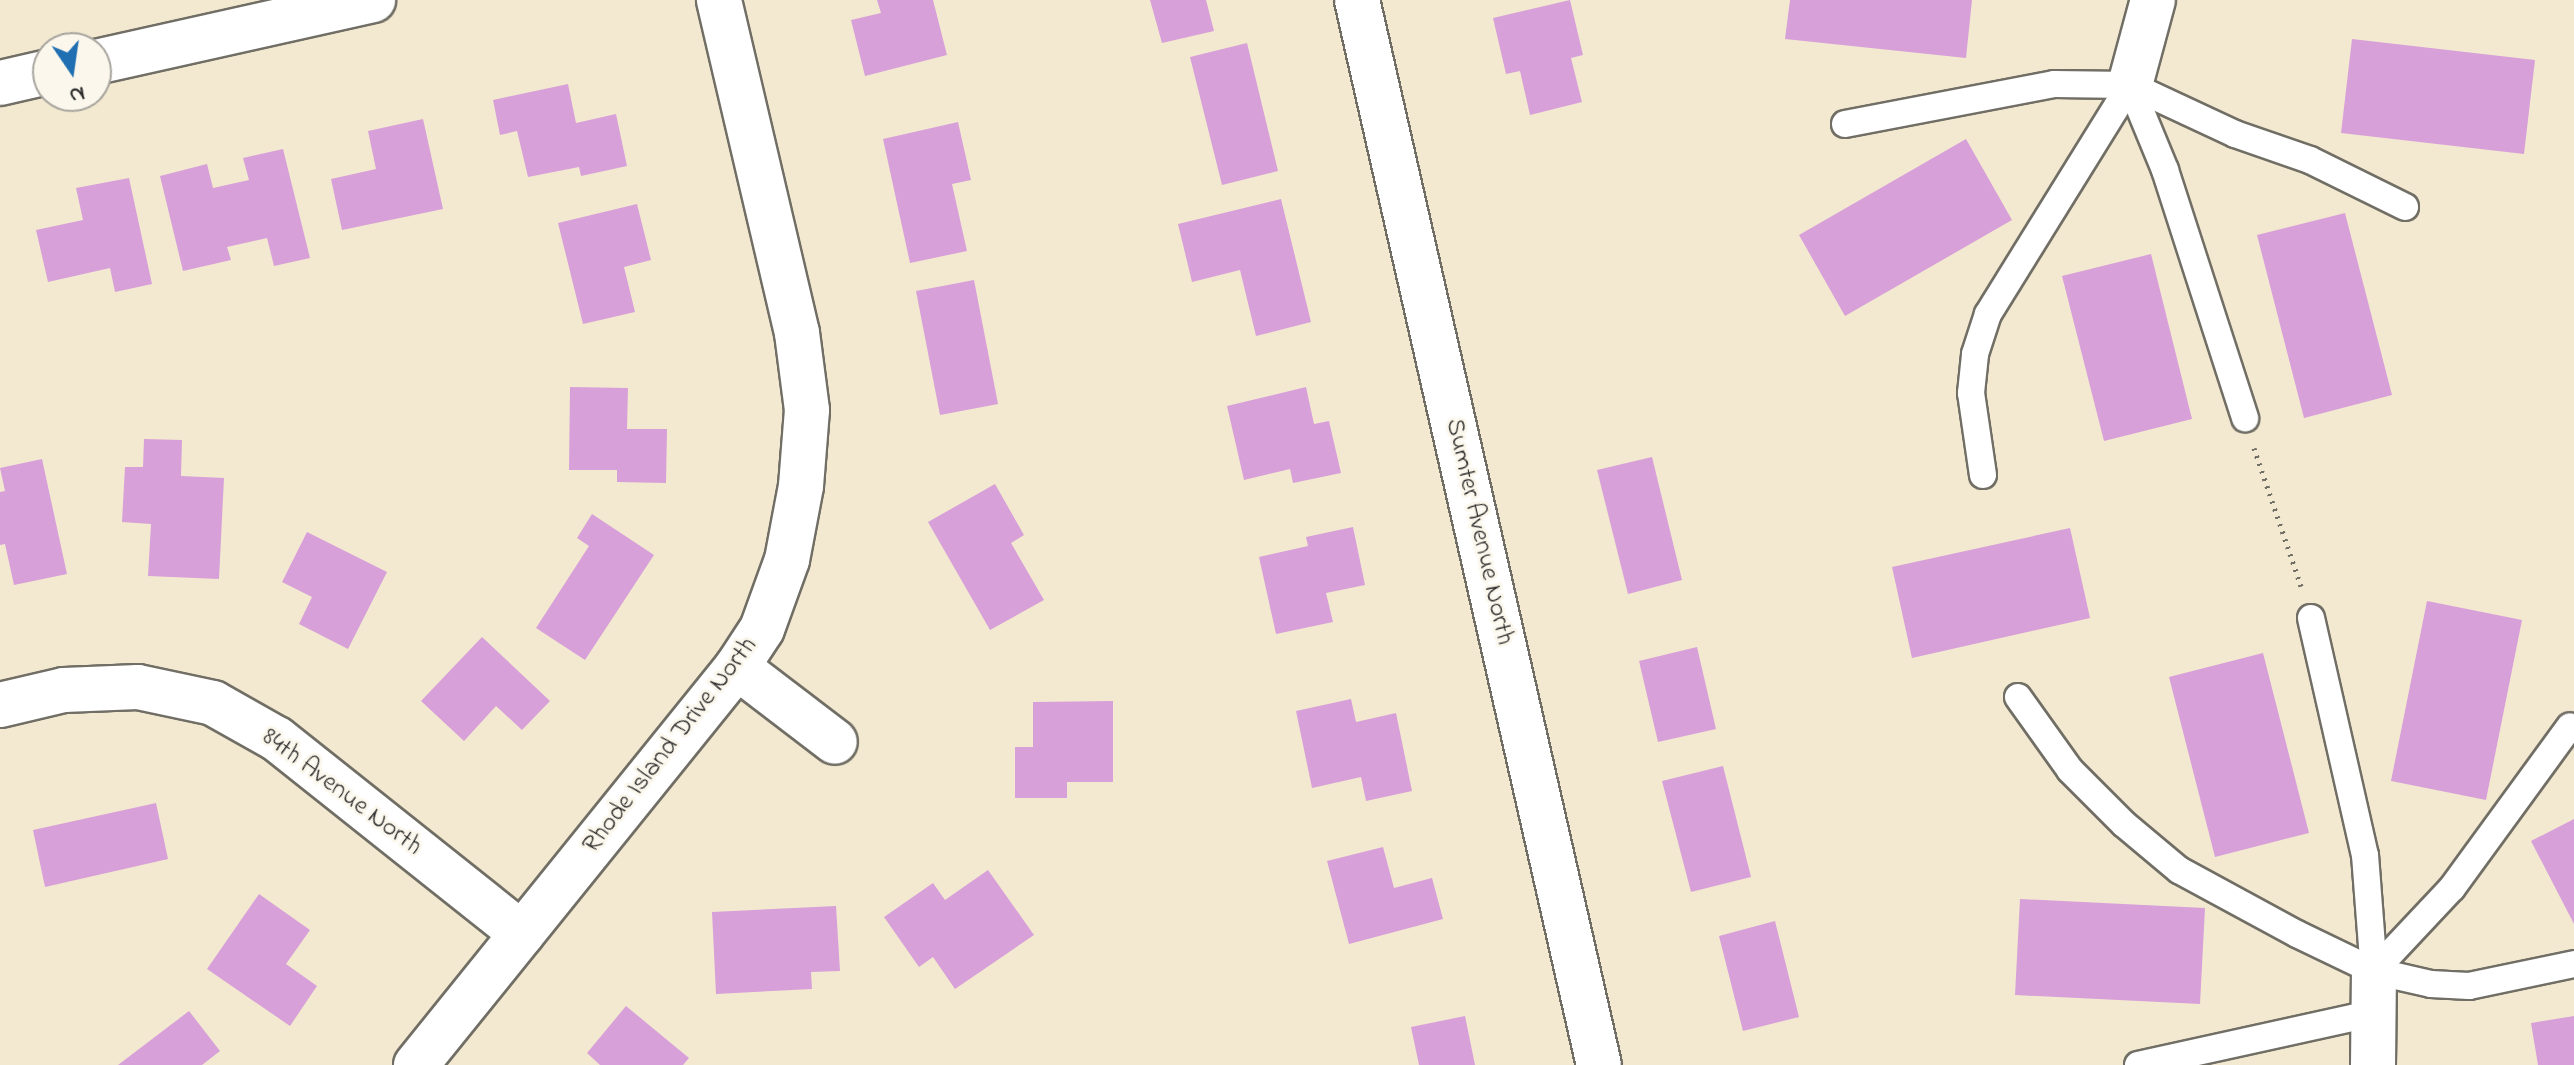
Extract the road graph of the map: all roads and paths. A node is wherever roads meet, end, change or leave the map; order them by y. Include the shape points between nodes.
1 (373, 0) edge
2 (719, 0) edge
3 (1357, 0) edge
4 (2153, 0) edge
5 (112, 58) edge
6 (32, 76) edge
7 (0, 83) edge
8 (2130, 85) junction
9 (1845, 124) dead end
10 (2405, 207) dead end
11 (2245, 418) joint
12 (1983, 475) dead end
13 (2311, 618) joint
14 (737, 667) junction
15 (2018, 697) dead end
16 (0, 705) edge
17 (2570, 726) dead end
18 (835, 742) dead end
19 (522, 934) junction
20 (2574, 964) edge
21 (2374, 992) junction
22 (416, 1065) edge
23 (1599, 1065) edge
24 (2138, 1065) edge
25 (2373, 1065) edge

1 - 5 street
2 - 14 street, Rhode Island Drive North via 797,333 807,410 801,486 787,560 762,629
3 - 23 street, Sumter Avenue North
4 - 8 street
6 - 7 street
8 - 9 lane via 2054,84
8 - 10 lane via 2235,134 2310,160
8 - 11 lane via 2165,170
8 - 12 lane via 1988,314 1975,354 1971,393
11 - 13 path
13 - 21 lane via 2365,855
14 - 18 street
14 - 19 street, Rhode Island Drive North
15 - 21 lane via 2070,770 2179,870
16 - 19 street, 84th Avenue North via 64,690 138,687 213,703 277,739
17 - 21 lane
19 - 22 street, Rhode Island Drive North
20 - 21 lane via 2469,986
21 - 24 lane
21 - 25 street

